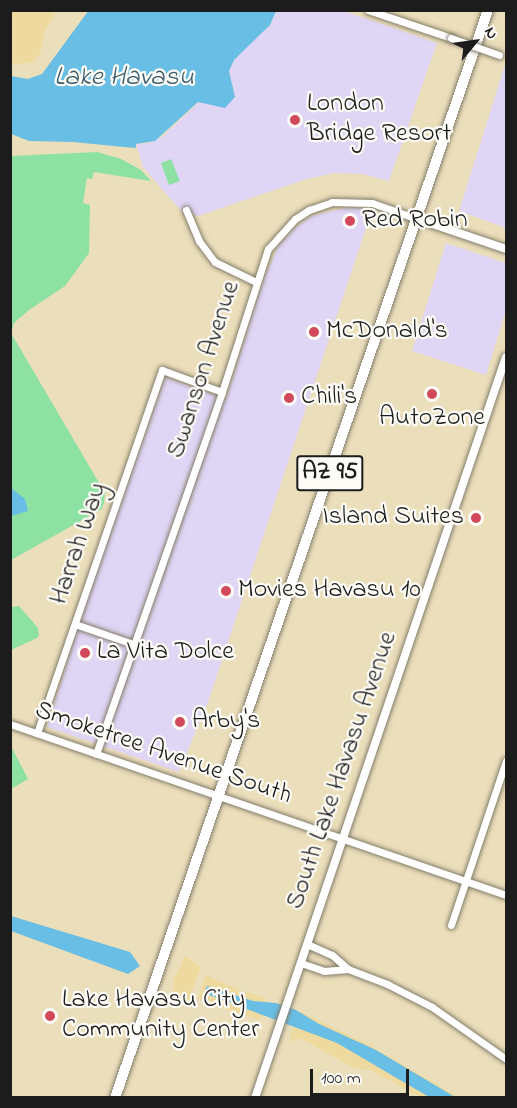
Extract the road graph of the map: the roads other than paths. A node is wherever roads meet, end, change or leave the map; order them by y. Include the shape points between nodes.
1 (368, 10) edge
2 (488, 10) edge
3 (503, 56) edge
4 (186, 210) dead end
5 (418, 219) junction
6 (507, 249) edge
7 (256, 282) junction
8 (507, 357) edge
9 (504, 372) edge
10 (222, 392) junction
11 (75, 624) junction
12 (133, 644) junction
13 (10, 724) edge
14 (37, 733) junction
15 (96, 754) junction
16 (507, 761) edge
17 (220, 797) junction
18 (343, 837) junction
19 (465, 881) junction
20 (507, 895) edge
21 (451, 925) dead end
22 (307, 944) junction
23 (300, 963) junction
24 (348, 969) junction
25 (507, 1059) edge
26 (116, 1098) edge
27 (255, 1098) edge

1 - 3 street, bridge
2 - 5 highway, AZ 95
4 - 7 street via 199,241 215,262
5 - 6 main road, Swanson Avenue
5 - 7 street, Swanson Avenue via 364,202 340,201 316,207 277,236 264,256
5 - 17 highway, AZ 95
7 - 10 street, Swanson Avenue
8 - 9 main road, South Lake Havasu Avenue
9 - 18 main road, South Lake Havasu Avenue
10 - 11 street, Harrah Way via 162,370
10 - 12 street, Swanson Avenue
11 - 12 street
11 - 14 street, Harrah Way
12 - 15 street, Swanson Avenue
13 - 14 street, Smoketree Avenue South
14 - 15 street, Smoketree Avenue South
15 - 17 street, Smoketree Avenue South
16 - 19 street
17 - 18 street, Smoketree Avenue South
17 - 26 highway, AZ 95
18 - 19 street, Smoketree Avenue South
18 - 22 main road, South Lake Havasu Avenue
19 - 20 street, Smoketree Avenue South
19 - 21 street
22 - 23 main road, South Lake Havasu Avenue
22 - 24 street via 332,955
23 - 24 street via 326,972
23 - 27 main road, South Lake Havasu Avenue
24 - 25 street via 432,1007

